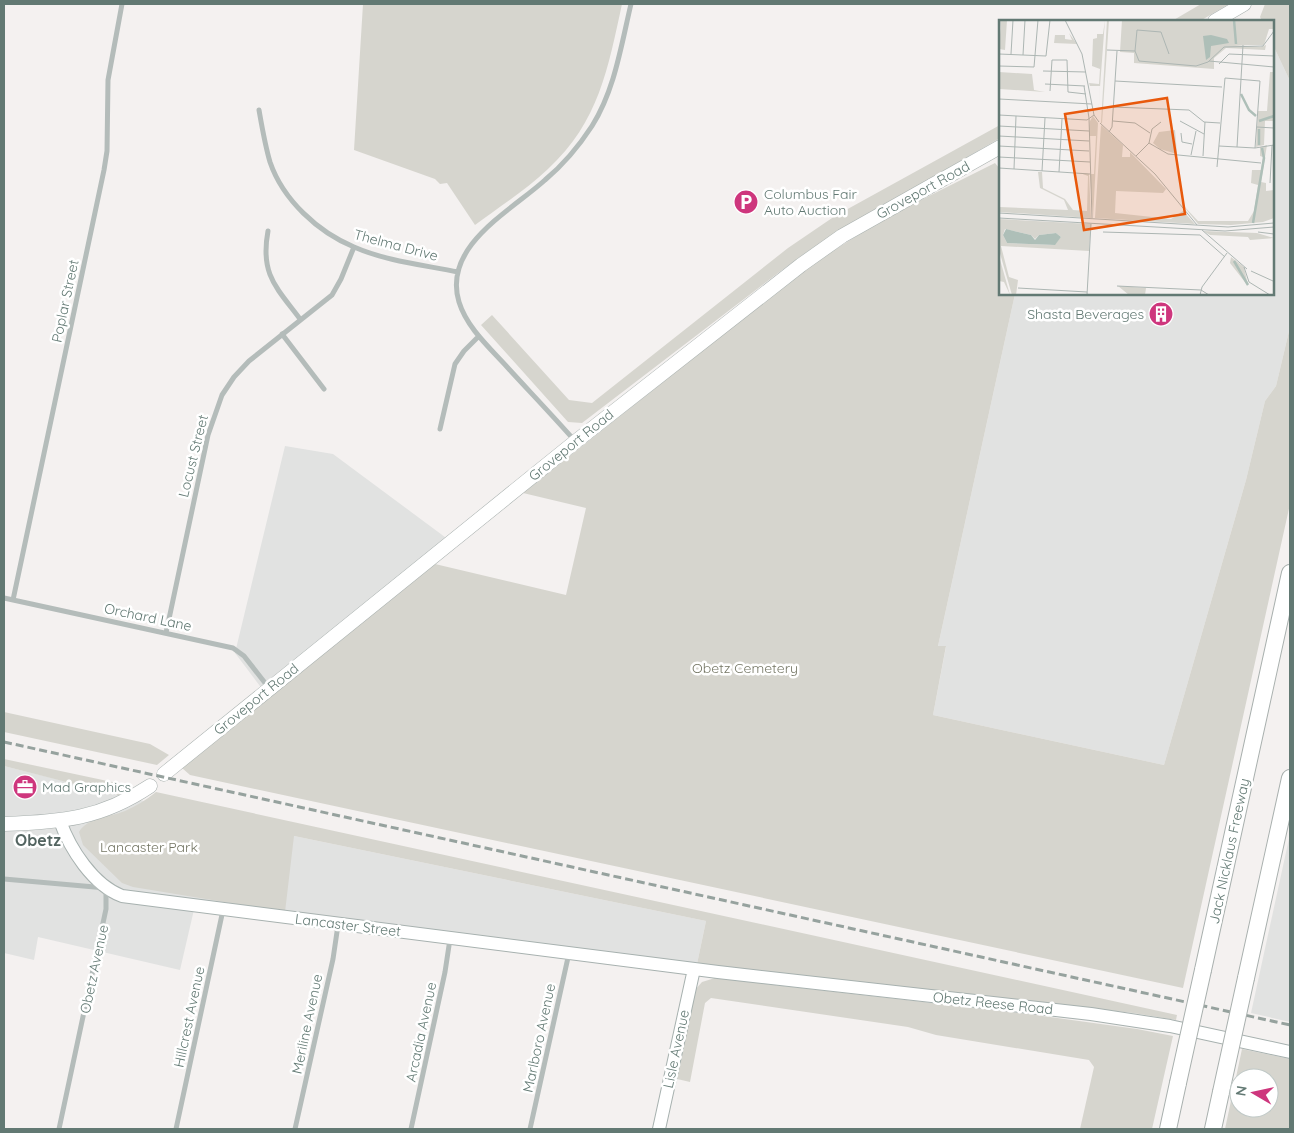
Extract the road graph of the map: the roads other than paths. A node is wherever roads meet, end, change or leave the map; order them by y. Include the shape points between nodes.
1 (122, 4) edge
2 (630, 4) edge
3 (1244, 4) edge
4 (1217, 20) edge
5 (259, 110) dead end
6 (999, 148) edge
7 (268, 231) dead end
8 (354, 248) junction
9 (458, 272) junction
10 (300, 319) junction
11 (282, 334) junction
12 (479, 336) junction
13 (324, 389) dead end
14 (440, 429) dead end
15 (576, 442) junction
16 (1290, 573) edge
17 (4, 598) edge
18 (13, 600) junction
19 (166, 633) junction
20 (270, 689) junction
21 (164, 774) dead end
22 (1290, 778) edge
23 (150, 786) dead end
24 (60, 821) junction
25 (4, 824) edge
26 (4, 879) edge
27 (106, 888) junction
28 (223, 909) junction
29 (338, 924) junction
30 (450, 938) junction
31 (569, 952) junction
32 (694, 969) junction
33 (1290, 1052) edge
34 (59, 1129) edge
35 (176, 1129) edge
36 (295, 1129) edge
37 (412, 1129) edge
38 (530, 1129) edge
39 (659, 1129) edge
40 (1168, 1129) edge
41 (1213, 1129) edge

1 - 18 street, Poplar Street via 108,80 104,170
2 - 9 street via 611,85 591,126 577,147 546,180 473,241 461,260
3 - 4 main road
5 - 8 street, Thelma Drive via 271,163 289,196 312,221
6 - 15 main road, Groveport Road via 863,224 809,259
7 - 10 street via 265,260 270,274 276,288
8 - 9 street, Thelma Drive
8 - 10 street, Locust Street via 332,295
9 - 12 street via 458,301
10 - 11 street, Locust Street
11 - 13 street
11 - 19 street, Locust Street via 234,377 214,415
12 - 14 street via 455,364
12 - 15 street
15 - 20 main road, Groveport Road
16 - 40 highway, Jack Nicklaus Freeway, bridge
17 - 18 street, Orchard Lane
18 - 19 street, Orchard Lane
19 - 20 street, Orchard Lane via 233,648 244,656
20 - 21 main road, Groveport Road
22 - 41 highway, bridge
23 - 24 main road via 113,806
24 - 25 main road
24 - 27 street via 74,853
26 - 27 street, Lancaster Street
27 - 28 street, Lancaster Street via 122,896
27 - 34 street, Obetz Avenue via 106,909
28 - 29 street, Lancaster Street
28 - 35 street, Hillcrest Avenue
29 - 30 street, Lancaster Street
29 - 36 street, Meriline Avenue
30 - 31 street, Lancaster Street
30 - 37 street, Arcadia Avenue
31 - 32 street, Lancaster Street
31 - 38 street, Marlboro Avenue
32 - 33 street, Obetz Reese Road via 1091,1014 1170,1026
32 - 39 street, Lisle Avenue

